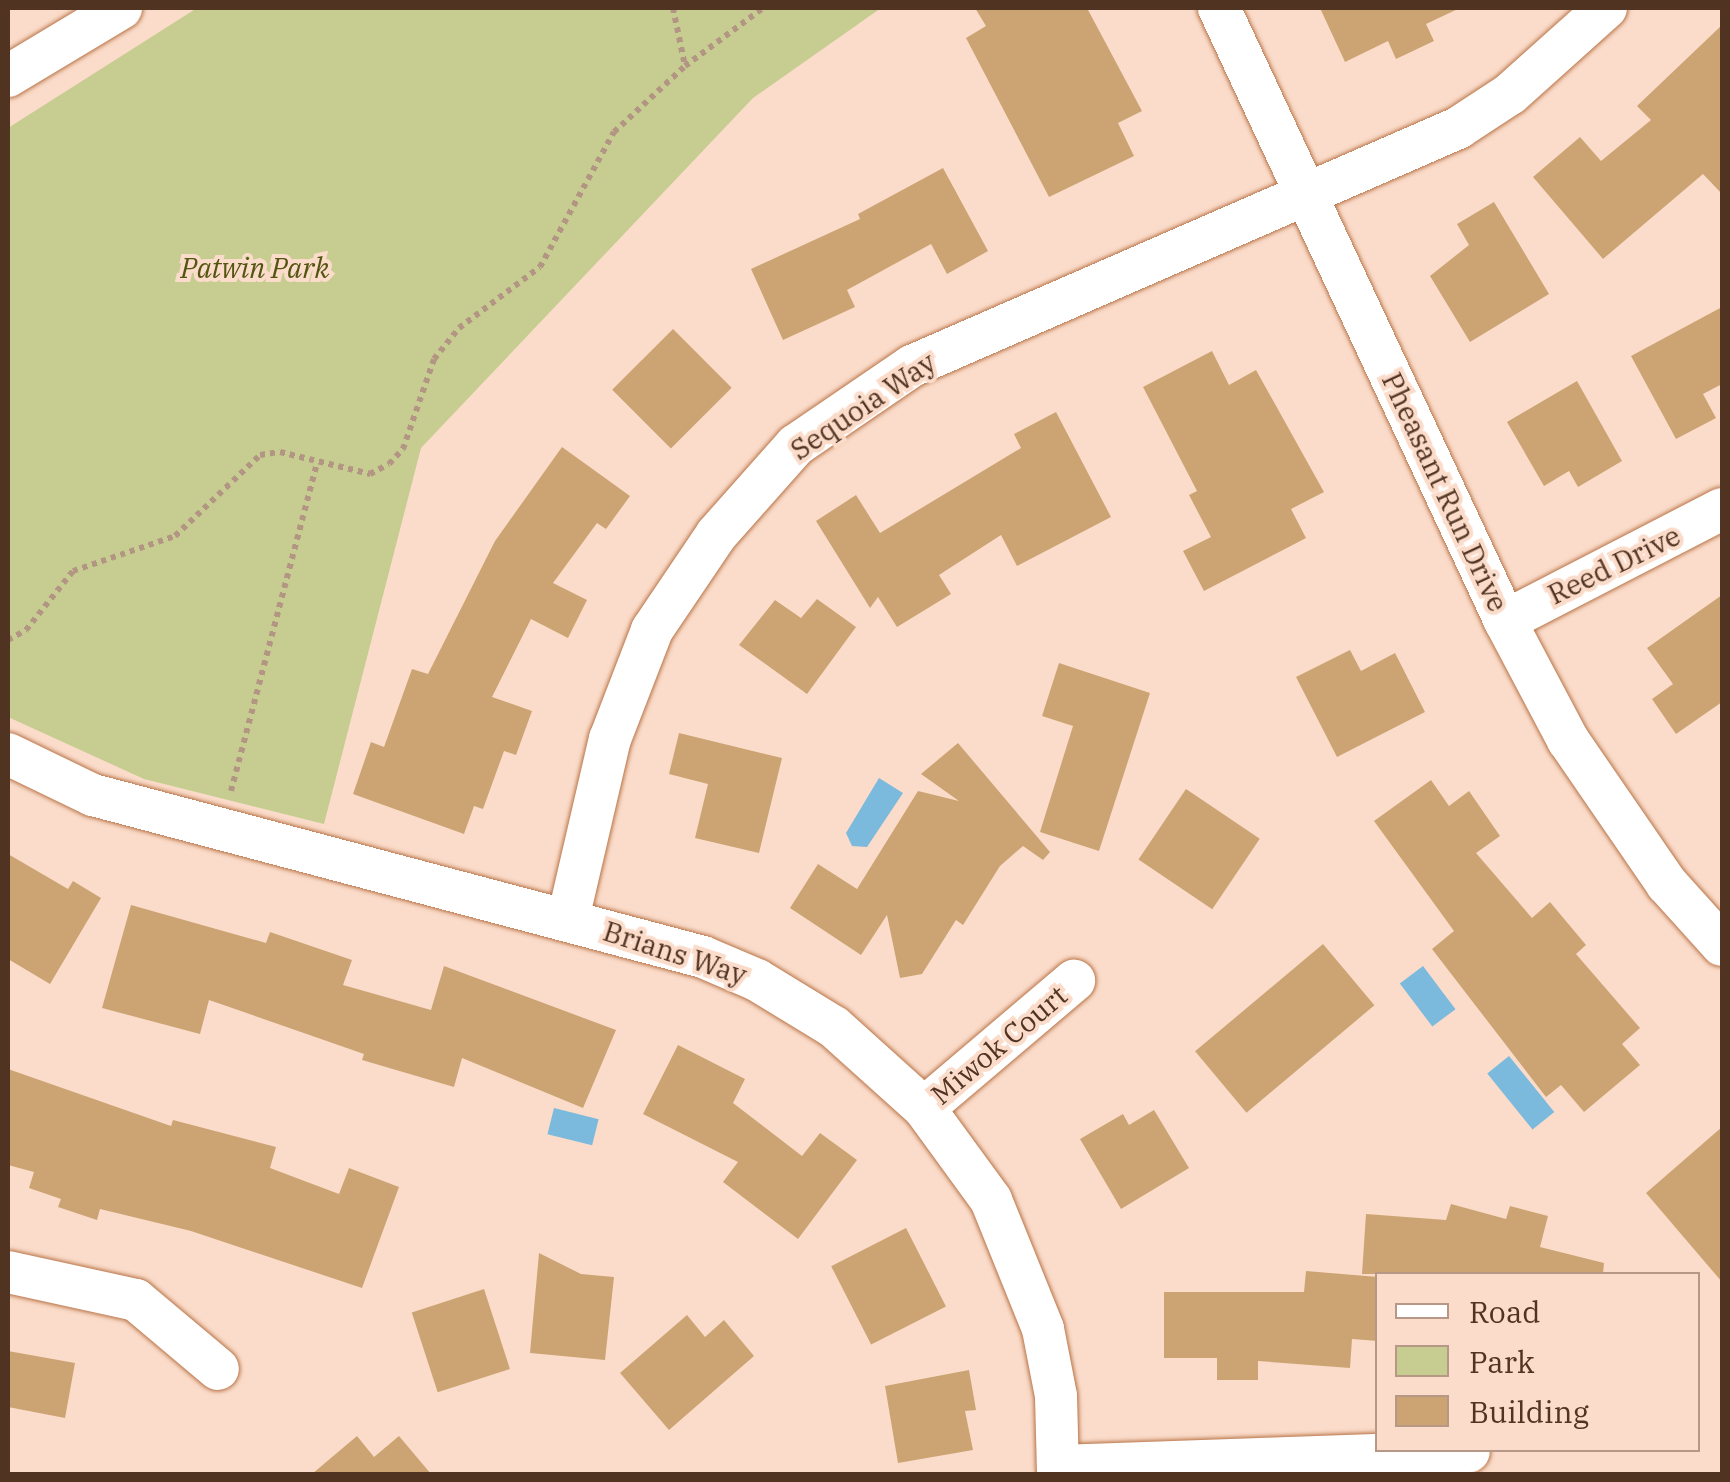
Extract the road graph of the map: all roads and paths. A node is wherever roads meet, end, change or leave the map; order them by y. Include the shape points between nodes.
1 (121, 8) edge
2 (673, 8) edge
3 (763, 8) edge
4 (1219, 8) edge
5 (1606, 8) edge
6 (685, 66) junction
7 (8, 76) edge
8 (1306, 193) junction
9 (317, 462) junction
10 (1722, 508) edge
11 (1505, 621) junction
12 (8, 640) edge
13 (8, 754) edge
14 (229, 797) dead end
15 (568, 919) junction
16 (1722, 945) edge
17 (1074, 981) dead end
18 (924, 1108) junction
19 (8, 1272) edge
20 (218, 1369) dead end
21 (1469, 1452) dead end
22 (1058, 1470) edge

1 - 7 street
2 - 6 path
3 - 6 path
4 - 8 street, Pheasant Run Drive
5 - 8 street, Sequoia Way via 1510,94 1458,128
6 - 9 path via 614,132 540,267 459,328 434,359 403,449 390,464 370,474
8 - 11 street, Pheasant Run Drive
8 - 15 street, Sequoia Way via 912,366 796,446 716,535 652,630 610,739
9 - 12 path via 280,452 260,455 176,536 73,570 26,630
9 - 14 path
10 - 11 street, Reed Drive
11 - 16 street, Pheasant Run Drive via 1568,740 1668,884
13 - 15 street, Brians Way via 93,795
15 - 18 street, Brians Way via 685,951 757,980 834,1027
17 - 18 street, Miwok Court
18 - 22 street, Brians Way via 991,1200 1030,1286 1056,1396
19 - 20 street via 136,1300
21 - 22 street

